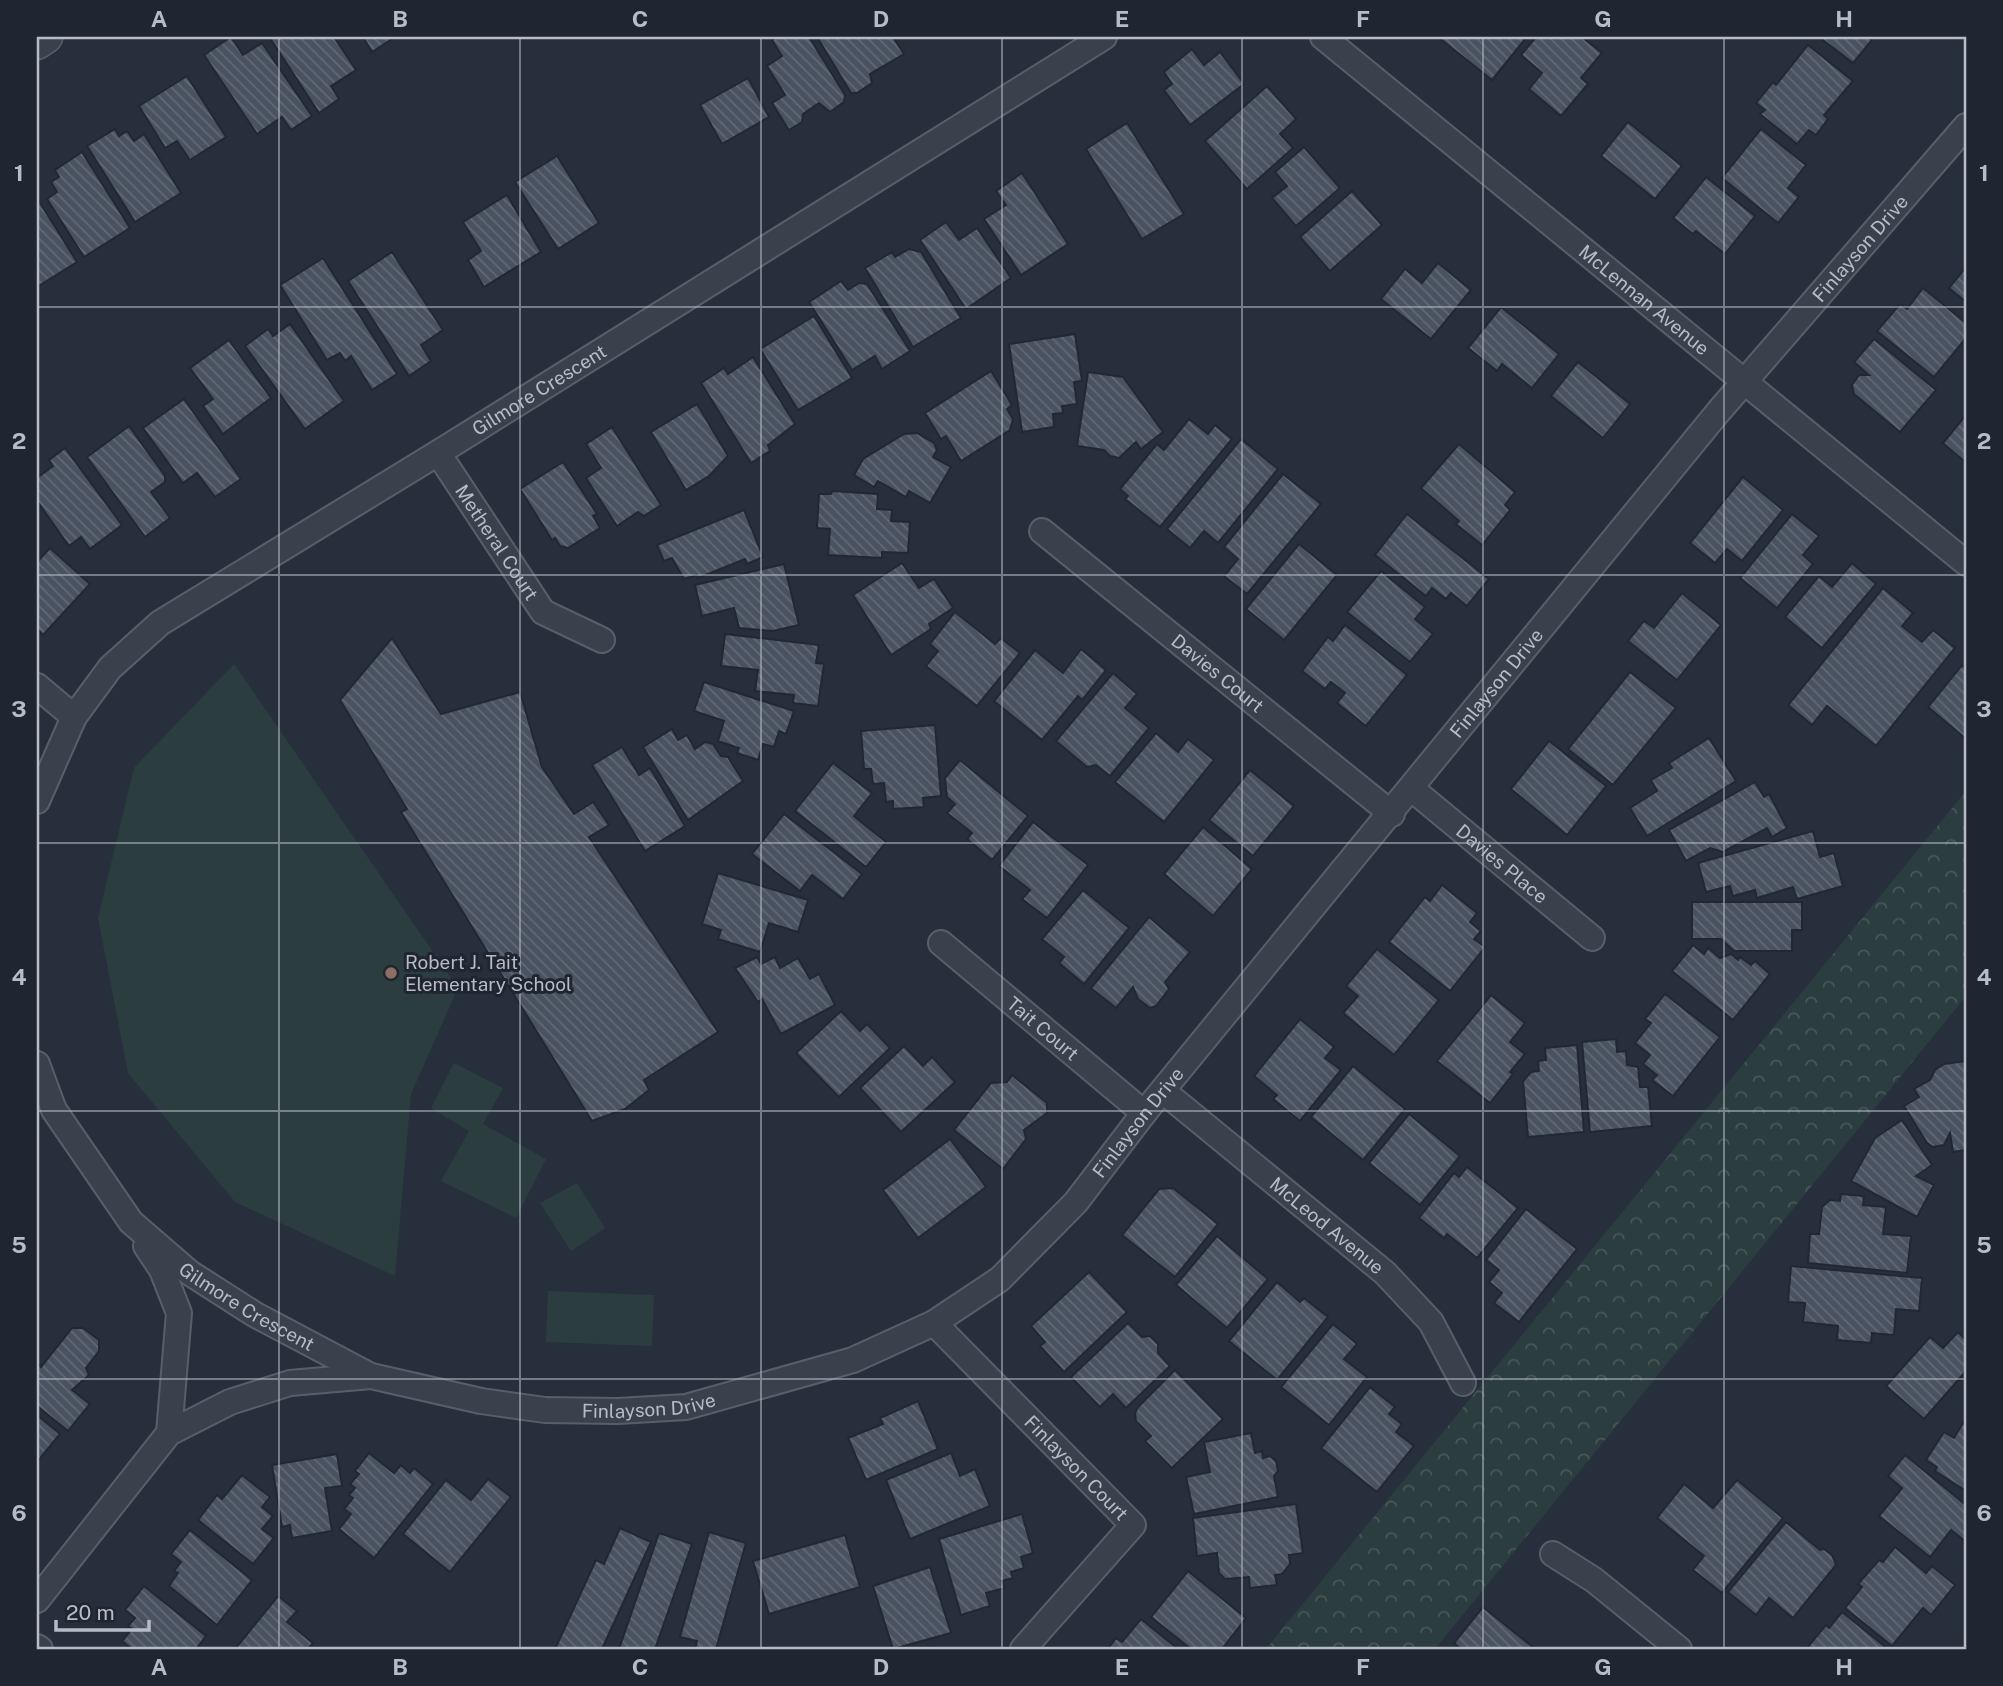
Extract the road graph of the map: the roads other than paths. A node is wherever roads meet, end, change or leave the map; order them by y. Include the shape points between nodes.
1 (46, 37) edge
2 (1104, 37) edge
3 (1323, 37) edge
4 (37, 43) edge
5 (1966, 125) edge
6 (1743, 383) junction
7 (438, 453) junction
8 (1042, 531) dead end
9 (1966, 563) edge
10 (602, 640) dead end
11 (37, 686) edge
12 (74, 717) junction
13 (1412, 789) junction
14 (37, 801) edge
15 (1392, 814) junction
16 (1592, 938) dead end
17 (942, 943) dead end
18 (37, 1064) edge
19 (1163, 1091) junction
20 (1144, 1113) junction
21 (131, 1222) junction
22 (934, 1323) junction
23 (371, 1376) junction
24 (1463, 1383) dead end
25 (169, 1433) junction
26 (1553, 1554) dead end
27 (37, 1600) edge
28 (1023, 1649) edge
29 (1679, 1649) edge

1 - 4 street
2 - 7 street, Gilmore Crescent
3 - 6 street, McLennan Avenue
5 - 6 street, Finlayson Drive
6 - 9 street, McLennan Avenue
6 - 13 street, Finlayson Drive
7 - 10 street, Metheral Court via 543,612
7 - 12 street, Gilmore Crescent via 160,623 110,668
8 - 15 street, Davies Court
11 - 12 street
12 - 14 street, Gilmore Crescent
13 - 15 street, Finlayson Drive
13 - 16 street, Davies Place
15 - 19 street, Finlayson Drive
17 - 20 street, Tait Court
18 - 21 street, Gilmore Crescent via 54,1110
19 - 20 street, Finlayson Drive
19 - 24 street, McLeod Avenue via 1385,1273 1431,1322
20 - 22 street, Finlayson Drive via 1076,1202 1000,1279
21 - 23 street, Gilmore Crescent via 190,1273 254,1314
21 - 25 street, Gilmore Crescent via 162,1270 178,1313
22 - 23 street, Finlayson Drive via 853,1360 686,1407 545,1410
22 - 28 street, Finlayson Court via 1133,1525
23 - 25 street, Finlayson Drive via 290,1383 230,1402
25 - 27 street, Finlayson Drive
26 - 29 street via 1594,1580

